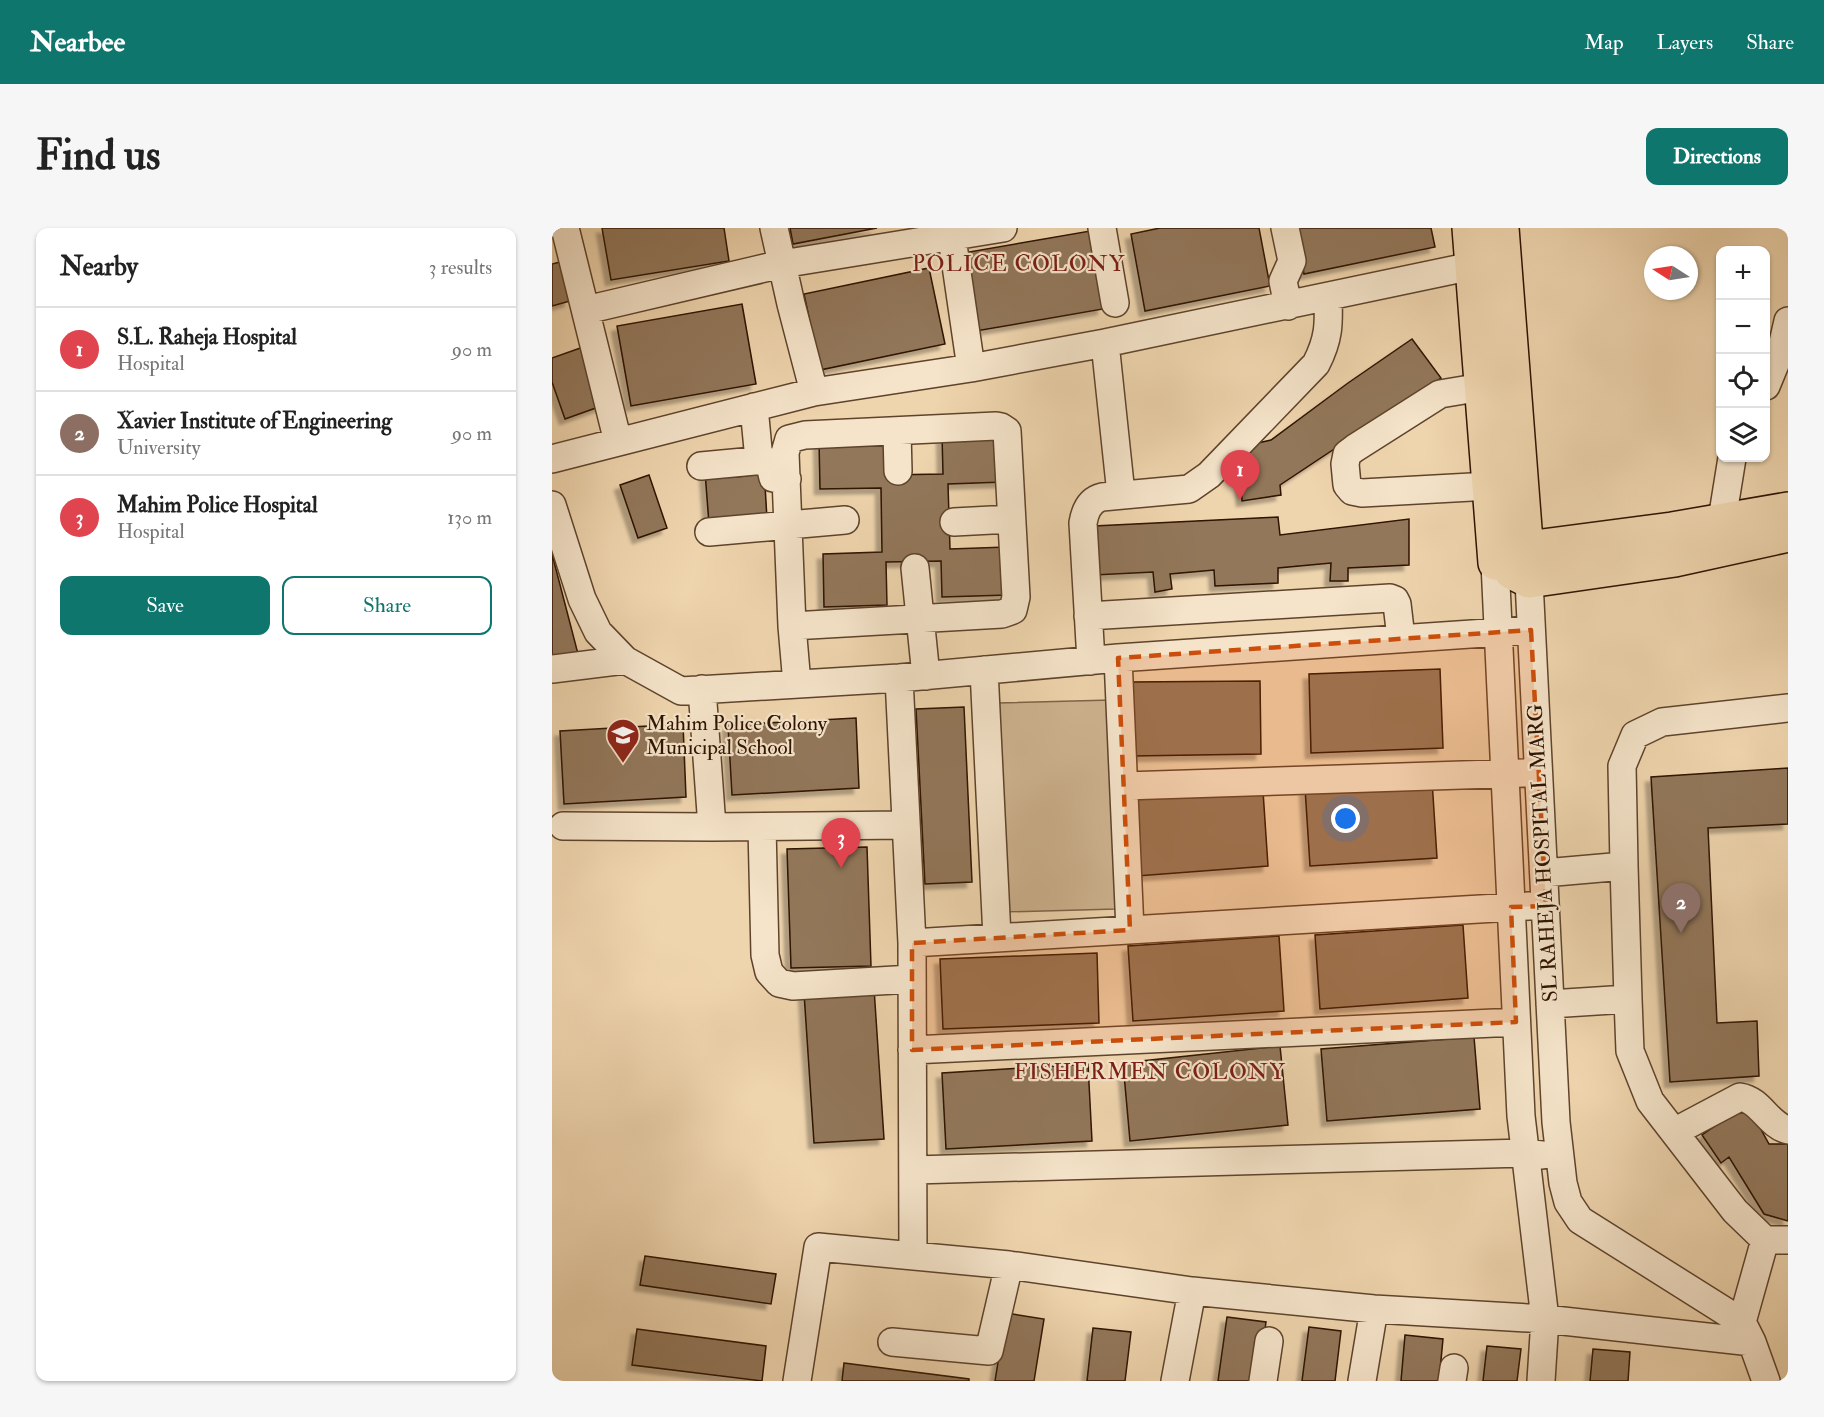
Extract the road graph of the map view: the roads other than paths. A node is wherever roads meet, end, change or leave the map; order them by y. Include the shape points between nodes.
1 (565, 228) edge
2 (774, 228) edge
3 (1003, 228) edge
4 (1102, 228) edge
5 (1285, 228) edge
6 (1469, 228) edge
7 (1502, 228) edge
8 (943, 234) edge
9 (1488, 263) junction
10 (782, 264) junction
11 (1328, 297) junction
12 (1115, 303) dead end
13 (1288, 306) junction
14 (586, 310) junction
15 (1788, 321) edge
16 (1105, 343) junction
17 (971, 368) junction
18 (1770, 376) edge
19 (1482, 387) junction
20 (814, 392) junction
21 (754, 407) junction
22 (897, 430) junction
23 (618, 442) junction
24 (552, 459) edge
25 (759, 460) junction
26 (1731, 462) edge
27 (701, 466) dead end
28 (898, 471) dead end
29 (787, 479) junction
30 (1490, 486) junction
31 (1121, 494) junction
32 (552, 506) edge
33 (1788, 509) edge
34 (1011, 519) junction
35 (845, 520) dead end
36 (1722, 520) junction
37 (954, 522) dead end
38 (789, 524) junction
39 (709, 532) dead end
40 (1788, 535) edge
41 (1527, 548) junction
42 (1495, 564) junction
43 (915, 568) dead end
44 (1529, 581) junction
45 (1088, 616) junction
46 (920, 619) junction
47 (792, 626) junction
48 (1532, 630) junction
49 (1500, 631) junction
50 (1401, 638) junction
51 (1118, 658) junction
52 (625, 660) junction
53 (1091, 661) junction
54 (552, 669) edge
55 (984, 670) junction
56 (926, 675) junction
57 (899, 678) junction
58 (797, 684) junction
59 (702, 689) junction
60 (1788, 708) edge
61 (1506, 772) junction
62 (1539, 773) junction
63 (1124, 786) junction
64 (906, 825) junction
65 (563, 826) dead end
66 (712, 827) junction
67 (762, 827) junction
68 (1623, 866) junction
69 (1544, 873) junction
70 (1546, 906) junction
71 (1511, 907) junction
72 (1130, 930) junction
73 (997, 938) junction
74 (912, 943) junction
75 (912, 979) junction
76 (1628, 999) junction
77 (1550, 1004) junction
78 (1516, 1022) junction
79 (912, 1050) junction
80 (1788, 1130) edge
81 (1674, 1132) junction
82 (1524, 1153) junction
83 (1560, 1158) junction
84 (914, 1170) junction
85 (1776, 1240) edge
86 (913, 1256) junction
87 (1009, 1265) junction
88 (1192, 1291) junction
89 (1374, 1309) junction
90 (1545, 1319) junction
91 (1747, 1332) junction
92 (1269, 1341) dead end
93 (892, 1342) dead end
94 (797, 1381) edge
95 (1176, 1381) edge
96 (1263, 1381) edge
97 (1362, 1381) edge
98 (1541, 1381) edge
99 (1766, 1381) edge

1 - 14 street
2 - 10 street
3 - 8 street
4 - 12 street
5 - 13 street via 1292,261 1283,281
6 - 9 main road, SL RAHEJA HOSPITAL MARG
7 - 9 main road, SL RAHEJA HOSPITAL MARG
8 - 10 street
8 - 17 street
9 - 11 street
9 - 19 main road, SL RAHEJA HOSPITAL MARG
9 - 41 main road, SL RAHEJA HOSPITAL MARG
10 - 14 street
10 - 20 street
11 - 13 street
11 - 31 street via 1329,330 1317,364 1209,475 1189,489
13 - 16 street
14 - 23 street
15 - 18 street
16 - 17 street
16 - 31 street
17 - 20 street
19 - 30 main road, SL RAHEJA HOSPITAL MARG
19 - 30 street via 1440,394 1355,448 1347,454 1345,464 1347,485 1362,493
20 - 21 street
21 - 23 street
21 - 25 street
22 - 28 street
22 - 29 street via 789,439 785,453
22 - 34 street via 996,426 1005,429
23 - 24 street
25 - 27 street
25 - 29 street via 769,462 773,478
26 - 36 street
29 - 38 street
30 - 42 main road, SL RAHEJA HOSPITAL MARG
31 - 45 street via 1095,499 1085,513
32 - 52 street via 582,599 598,632
33 - 36 main road
34 - 37 street
34 - 46 street via 1016,597 1013,610
35 - 38 street
36 - 41 main road
38 - 39 street
38 - 47 street
40 - 44 main road via 1675,560
41 - 42 main road
41 - 44 main road, SL RAHEJA HOSPITAL MARG
42 - 44 main road
42 - 49 street, SL RAHEJA HOSPITAL MARG
43 - 46 street
44 - 48 street, SL RAHEJA HOSPITAL MARG
45 - 50 street via 1390,598 1397,604
45 - 53 street
46 - 47 street
46 - 56 street
47 - 58 street
48 - 49 street
48 - 62 street, SL RAHEJA HOSPITAL MARG
49 - 50 street
49 - 61 street, SL RAHEJA HOSPITAL MARG
50 - 51 street
51 - 53 street
51 - 63 street
52 - 54 street
52 - 59 street via 681,691
53 - 55 street
55 - 56 street
55 - 73 street
56 - 57 street
57 - 58 street
57 - 64 street
58 - 59 street
59 - 66 street
60 - 68 street via 1662,722 1635,735 1622,766
61 - 62 street
61 - 63 street
61 - 71 street, SL RAHEJA HOSPITAL MARG
62 - 69 street, SL RAHEJA HOSPITAL MARG
63 - 72 street
64 - 67 street
64 - 74 street
65 - 66 street
66 - 67 street
67 - 75 street via 765,956 779,984
68 - 69 street
68 - 76 street
69 - 70 street, SL RAHEJA HOSPITAL MARG
70 - 71 street
70 - 77 street, SL RAHEJA HOSPITAL MARG
71 - 72 street
71 - 78 street, SL RAHEJA HOSPITAL MARG
72 - 73 street
73 - 74 street
74 - 75 street
75 - 79 street
76 - 77 street
76 - 81 street via 1630,1051 1650,1101
77 - 83 street, SL RAHEJA HOSPITAL MARG
78 - 79 street
78 - 82 street, SL RAHEJA HOSPITAL MARG
79 - 84 street
80 - 81 street via 1772,1122 1750,1098 1740,1097
81 - 85 street via 1735,1211
82 - 83 street
82 - 84 street
82 - 90 street, SL RAHEJA HOSPITAL MARG
83 - 91 street, SL RAHEJA HOSPITAL MARG via 1568,1202 1580,1220
84 - 86 street
85 - 91 street
86 - 87 street
86 - 94 street via 818,1247
87 - 88 street
87 - 93 street via 989,1351
88 - 89 street
88 - 95 street
89 - 90 street
89 - 97 street
90 - 91 street
90 - 98 street, SL RAHEJA HOSPITAL MARG
91 - 99 street
92 - 96 street

